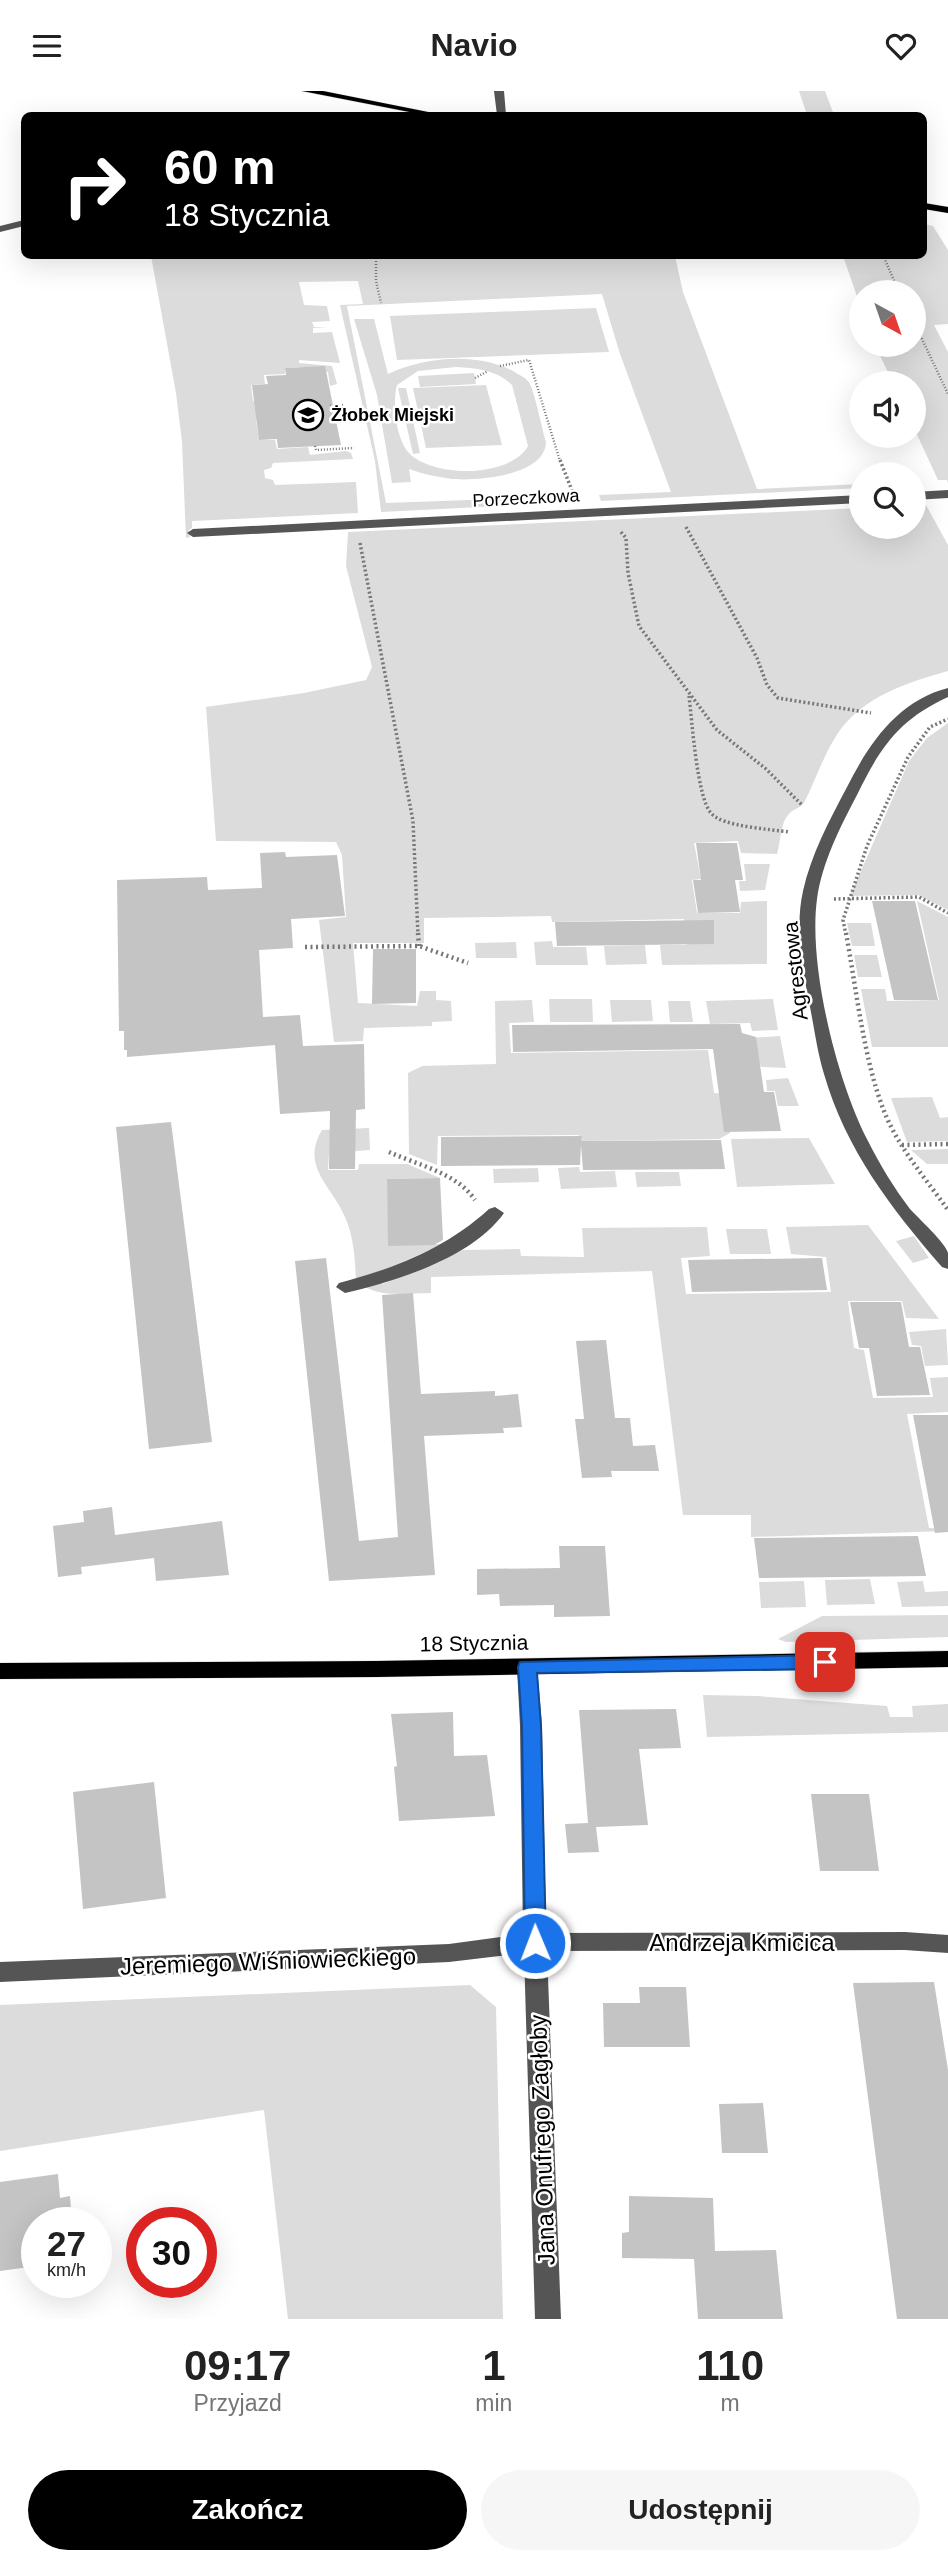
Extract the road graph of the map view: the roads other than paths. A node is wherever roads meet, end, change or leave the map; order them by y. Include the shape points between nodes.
1 (307, 91) edge
2 (499, 91) edge
3 (422, 112) edge
4 (502, 112) edge
5 (927, 206) edge
6 (948, 210) edge
7 (21, 224) edge
8 (0, 229) edge
9 (948, 494) edge
10 (926, 495) edge
11 (849, 500) edge
12 (193, 533) dead end
13 (948, 692) edge
14 (495, 1213) dead end
15 (948, 1263) edge
16 (345, 1287) dead end
17 (948, 1659) edge
18 (527, 1667) junction
19 (0, 1671) edge
20 (535, 1943) junction
21 (948, 1944) edge
22 (0, 1972) edge
23 (548, 2319) edge

1 - 3 main road
2 - 4 street
5 - 6 main road
7 - 8 street
9 - 10 street
11 - 12 street, Porzeczkowa
13 - 15 street, Agrestowa via 907,712 871,751 845,804 809,899 814,985 832,1074 851,1124 899,1206
14 - 16 street via 480,1229 447,1250 370,1282
17 - 18 main road, 18 Stycznia
18 - 19 main road, 18 Stycznia
18 - 20 street, Jana Onufrego Zagłoby
20 - 21 street, Andrzeja Kmicica
20 - 22 street, Jeremiego Wiśniowieckiego via 449,1953
20 - 23 street, Jana Onufrego Zagłoby

